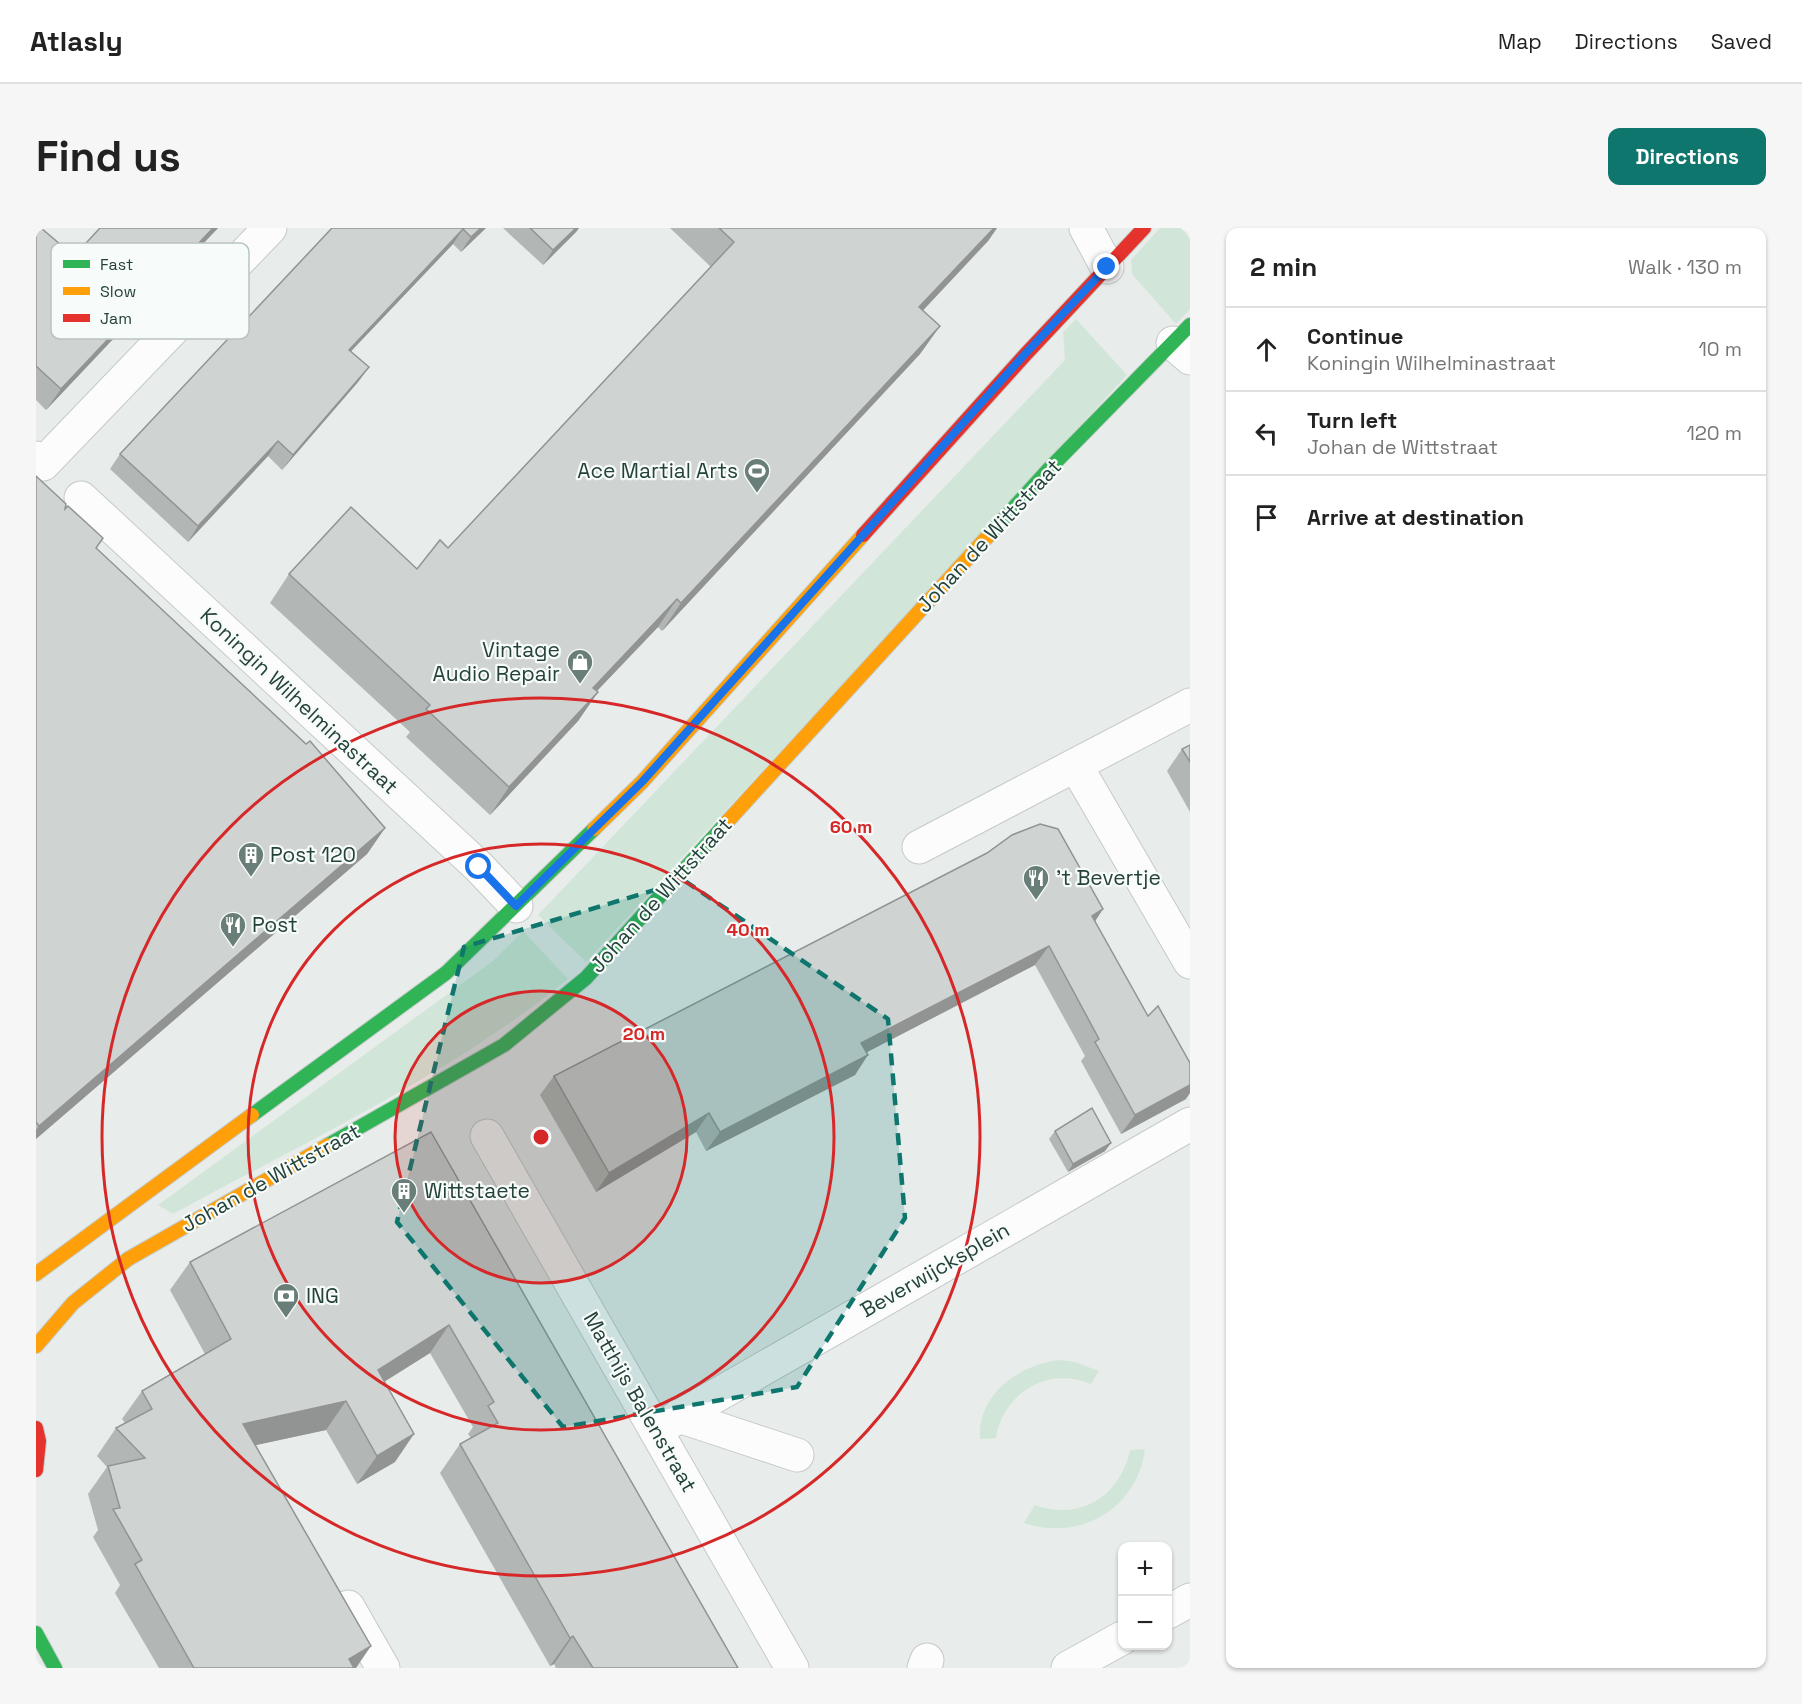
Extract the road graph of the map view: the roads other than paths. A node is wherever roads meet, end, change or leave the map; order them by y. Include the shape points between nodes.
1 (270, 228) edge
2 (1086, 228) edge
3 (1144, 228) edge
4 (249, 249) edge
5 (1107, 267) junction
6 (160, 339) edge
7 (1184, 342) edge
8 (40, 461) edge
9 (81, 498) dead end
10 (1190, 705) edge
11 (1076, 766) junction
12 (919, 847) dead end
13 (516, 906) junction
14 (1190, 962) edge
15 (1190, 1124) edge
16 (488, 1136) dead end
17 (38, 1268) edge
18 (36, 1346) edge
19 (667, 1423) junction
20 (36, 1428) edge
21 (797, 1455) dead end
22 (36, 1470) edge
23 (336, 1586) edge
24 (1190, 1600) edge
25 (1172, 1609) edge
26 (36, 1633) edge
27 (1118, 1640) edge
28 (55, 1668) edge
29 (383, 1668) edge
30 (792, 1668) edge
31 (1068, 1668) edge

1 - 4 street
2 - 5 street
3 - 5 street
5 - 13 street via 642,782
6 - 8 street
7 - 18 street, Johan de Wittstraat via 1047,471 586,978 504,1046 128,1259 73,1303
9 - 13 street, Koningin Wilhelminastraat via 479,867
10 - 11 street
11 - 12 street
11 - 14 street
13 - 17 street via 446,973
15 - 19 street, Beverwijcksplein
16 - 19 street, Matthijs Balenstraat
19 - 21 street
19 - 30 street, Matthijs Balenstraat
20 - 22 street
23 - 29 street
24 - 25 street
26 - 28 street
27 - 31 street

